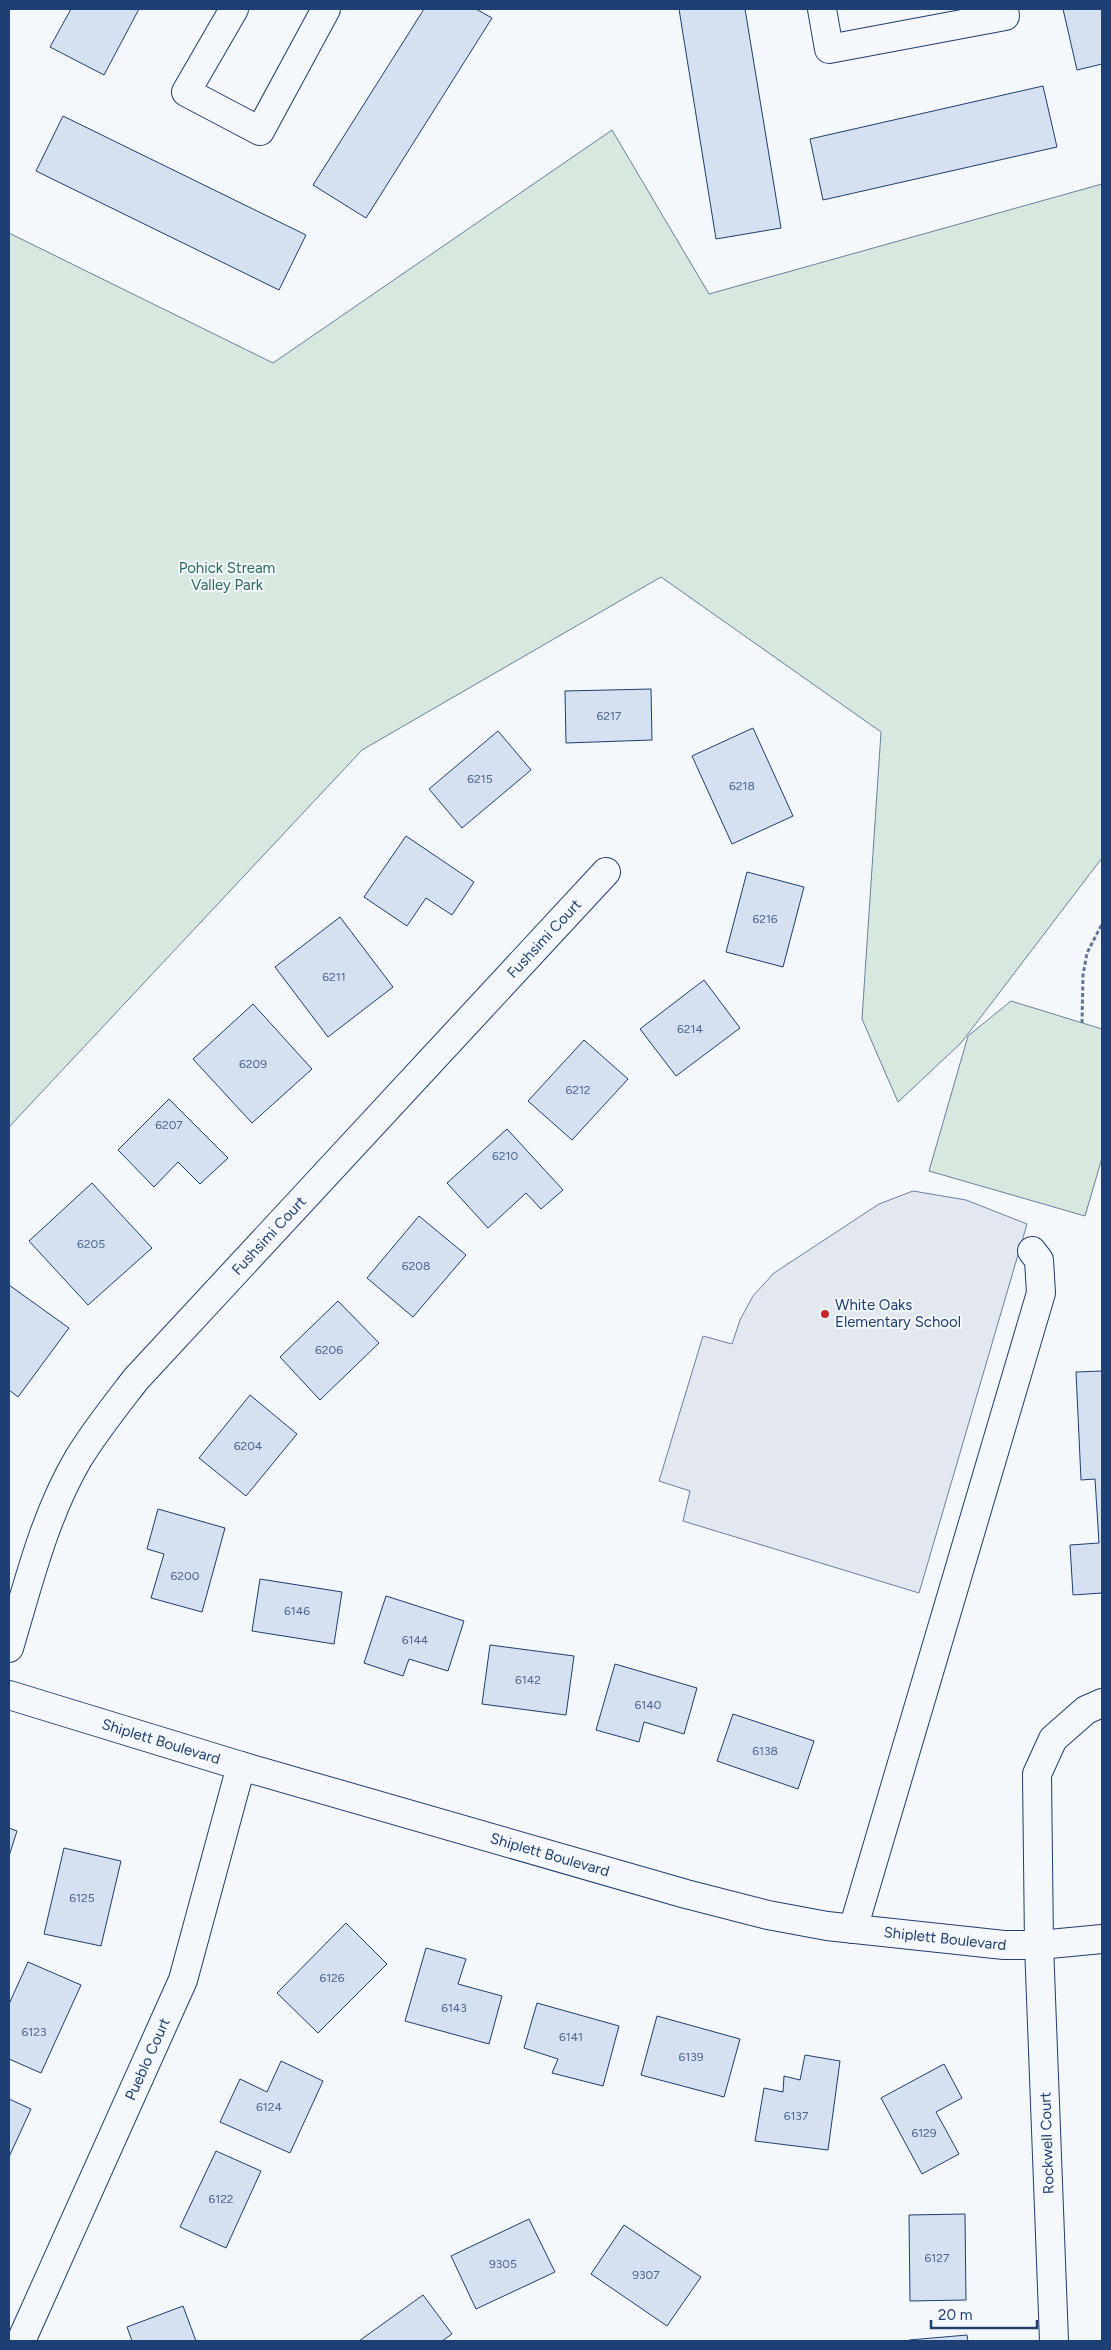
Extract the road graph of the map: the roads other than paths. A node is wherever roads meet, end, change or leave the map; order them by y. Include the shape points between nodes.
1 (234, 9) edge
2 (326, 9) edge
3 (822, 9) edge
4 (1004, 9) edge
5 (606, 872) dead end
6 (1032, 1251) dead end
7 (9, 1648) edge
8 (9, 1695) edge
9 (1102, 1703) edge
10 (241, 1766) junction
11 (853, 1929) junction
12 (1102, 1939) edge
13 (1039, 1944) junction
14 (21, 2341) edge
15 (1054, 2341) edge

1 - 2 street via 186,92 260,131
3 - 4 street via 829,49 1005,16
5 - 7 street, Fushsimi Court via 143,1372 109,1413 78,1460 54,1510
6 - 11 street via 1039,1260 1041,1293
8 - 10 street, Shiplett Boulevard
9 - 13 street, Rockwell Court via 1086,1710 1053,1740 1037,1774
10 - 11 street, Shiplett Boulevard via 686,1894 768,1915
10 - 14 street, Pueblo Court via 183,1980
11 - 13 street, Shiplett Boulevard via 1004,1945
12 - 13 street, Shiplett Boulevard
13 - 15 street, Rockwell Court

